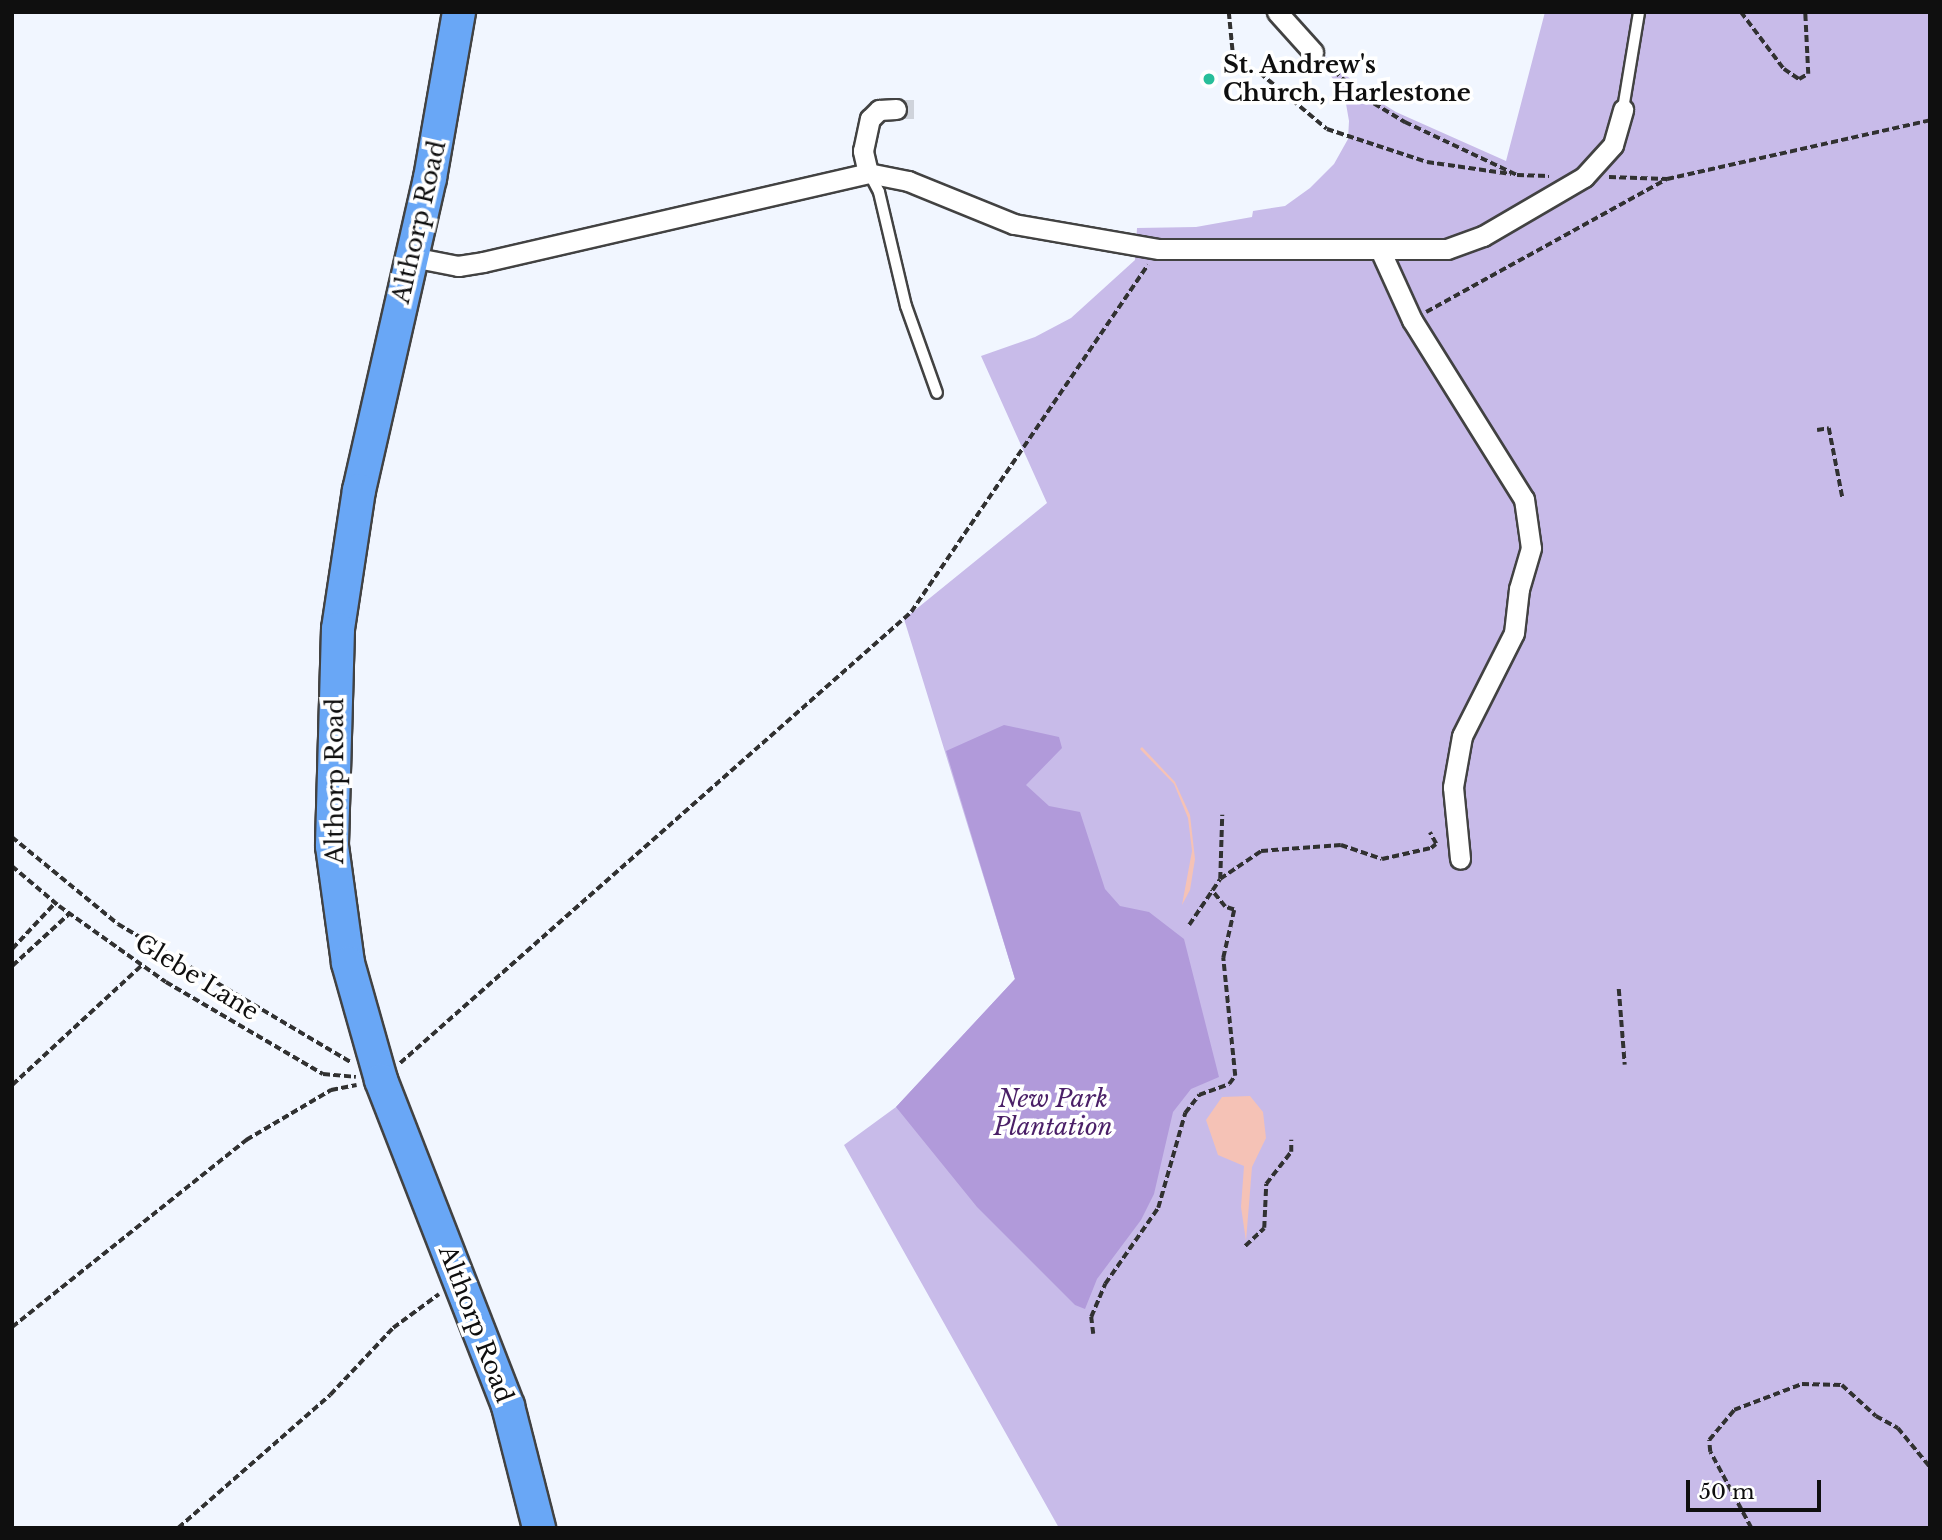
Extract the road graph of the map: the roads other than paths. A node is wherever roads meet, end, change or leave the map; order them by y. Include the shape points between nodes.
1 (459, 12) edge
2 (1277, 12) edge
3 (1639, 12) edge
4 (1313, 52) dead end
5 (896, 109) tunnel mouth
6 (1623, 109) joint
7 (868, 173) junction
8 (1381, 252) junction
9 (412, 257) junction
10 (937, 393) dead end
11 (1460, 859) dead end
12 (539, 1528) edge

1 - 9 main road, Althorp Road via 446,104
2 - 4 street
3 - 6 lane
5 - 7 street via 879,110 870,119 863,151
6 - 8 street via 1622,126 1613,145 1584,177 1541,205 1447,249
7 - 8 street via 908,181 1014,224 1159,249 1247,246
7 - 9 street via 484,262 458,266
7 - 10 lane via 879,192 906,306
8 - 11 street via 1412,320 1524,499 1531,548 1518,589 1514,632 1462,736 1453,787
9 - 12 main road, Althorp Road via 359,490 338,629 332,846 346,950 381,1080 508,1406

